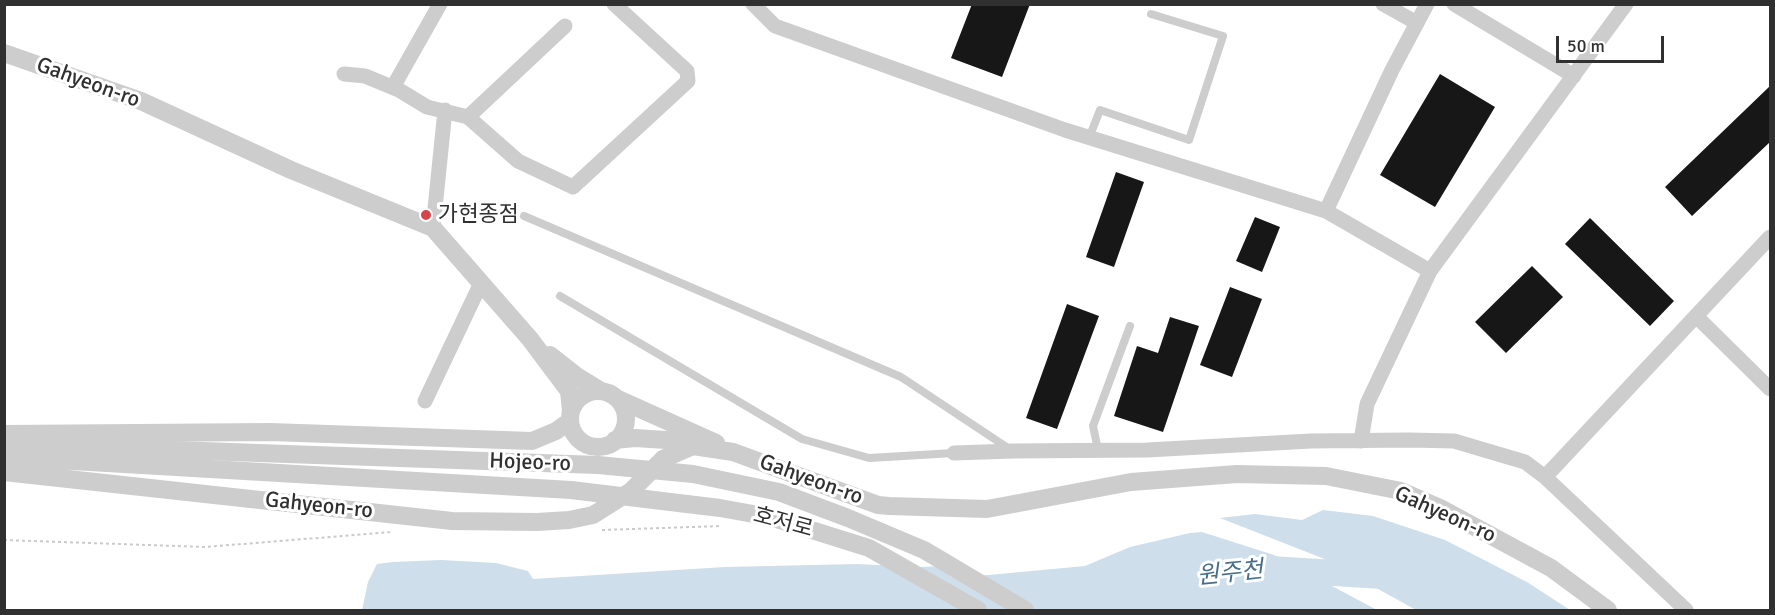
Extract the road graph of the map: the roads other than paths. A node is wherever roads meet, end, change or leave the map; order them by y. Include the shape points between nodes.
1 (440, 4) edge
2 (614, 4) edge
3 (753, 4) edge
4 (1383, 4) edge
5 (1427, 4) edge
6 (1454, 4) edge
7 (1626, 4) edge
8 (1151, 14) dead end
9 (1417, 23) junction
10 (565, 26) dead end
11 (4, 53) edge
12 (344, 74) dead end
13 (1574, 76) junction
14 (393, 87) junction
15 (446, 110) junction
16 (468, 117) junction
17 (1089, 138) junction
18 (1326, 211) junction
19 (524, 216) dead end
20 (433, 228) junction
21 (1770, 237) edge
22 (1430, 271) junction
23 (481, 283) junction
24 (560, 296) dead end
25 (1696, 316) junction
26 (1130, 326) dead end
27 (530, 339) junction
28 (1770, 389) edge
29 (601, 391) junction
30 (618, 399) junction
31 (425, 401) dead end
32 (571, 416) junction
33 (4, 434) edge
34 (615, 441) junction
35 (1360, 441) junction
36 (4, 444) edge
37 (693, 446) junction
38 (1098, 450) junction
39 (1012, 451) junction
40 (734, 452) junction
41 (954, 453) joint
42 (4, 457) edge
43 (4, 472) edge
44 (1545, 477) junction
45 (978, 610) edge
46 (1025, 610) edge
47 (1608, 610) edge
48 (1686, 610) edge

1 - 14 street
2 - 16 street via 687,71 688,81 573,187 518,161
3 - 17 street via 775,26
4 - 9 street
5 - 9 street
6 - 13 street
7 - 13 street
8 - 17 lane via 1223,36 1189,140 1100,110
9 - 18 street
10 - 16 street
11 - 20 street, Gahyeon-ro via 141,101 291,170
12 - 14 street via 365,76
13 - 22 street
14 - 15 street via 427,107
15 - 16 street
15 - 20 street
17 - 18 street
18 - 22 street
19 - 39 lane via 901,377
20 - 23 street, Gahyeon-ro
21 - 25 street
22 - 35 street via 1367,404
23 - 27 street, Gahyeon-ro
23 - 31 street
24 - 41 lane via 801,439 870,458
25 - 28 street
25 - 44 street
26 - 38 lane via 1093,426
27 - 29 street
27 - 32 street via 569,391
29 - 30 street
29 - 32 street via 582,396 575,402
30 - 34 street via 626,416 625,426
30 - 40 street
32 - 33 street via 556,431 532,441 270,432
32 - 34 street via 576,437 591,446
34 - 37 street via 635,438
35 - 38 street
35 - 44 street via 1454,441 1525,462
36 - 46 street, Hojeo-ro, bridge via 598,465 693,474 779,492 848,518 924,550
37 - 40 street, Gahyeon-ro
37 - 43 street, Gahyeon-ro via 663,459 631,491 593,515 537,522 452,521
38 - 39 street
39 - 41 street
40 - 47 street, Gahyeon-ro via 878,505 900,506 987,509 1131,482 1237,474 1326,476 1401,491 1440,508 1551,568
42 - 45 street, 호저로, bridge via 571,490 720,508 770,517 870,548
44 - 48 street

